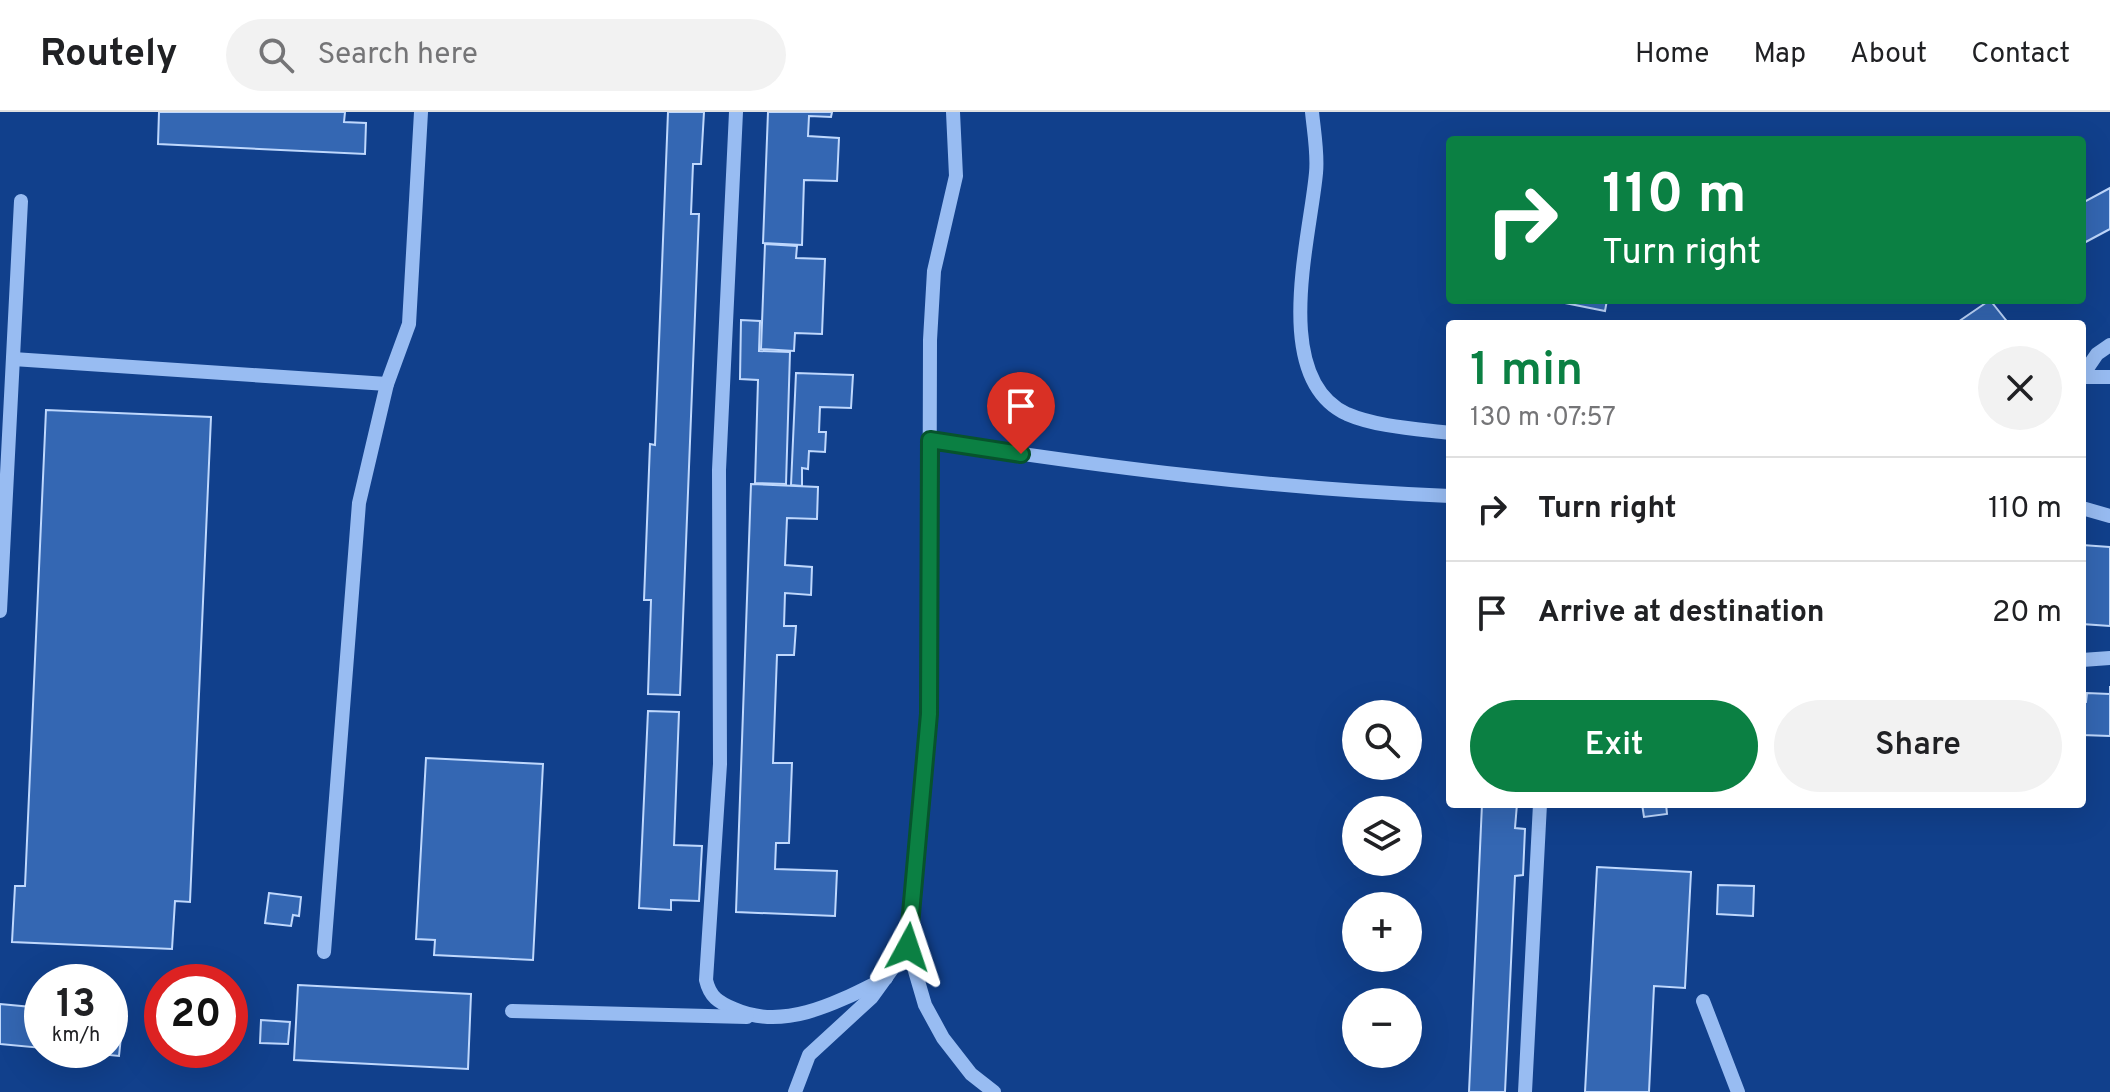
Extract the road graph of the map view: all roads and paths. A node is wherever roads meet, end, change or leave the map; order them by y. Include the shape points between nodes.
1 (421, 112) edge
2 (736, 112) edge
3 (953, 112) edge
4 (1312, 112) edge
5 (21, 201) dead end
6 (2110, 345) edge
7 (13, 359) junction
8 (2086, 370) edge
9 (2086, 376) edge
10 (2110, 377) edge
11 (387, 384) junction
12 (1446, 432) edge
13 (930, 440) junction
14 (1446, 496) edge
15 (2086, 509) edge
16 (2110, 516) edge
17 (0, 611) edge
18 (2110, 658) edge
19 (2086, 660) edge
20 (1540, 808) edge
21 (908, 947) junction
22 (324, 952) dead end
23 (886, 978) junction
24 (1703, 1001) dead end
25 (512, 1011) dead end
26 (752, 1017) junction
27 (795, 1092) edge
28 (994, 1092) edge
29 (1525, 1092) edge
30 (1738, 1092) edge

1 - 11 lane via 409,324
2 - 26 lane via 719,470 720,764 706,980 717,1001
3 - 13 lane via 956,176 933,285
4 - 12 lane via 1317,169 1300,303 1309,375 1323,396 1347,413
5 - 7 lane
6 - 8 lane
7 - 11 lane
7 - 17 lane
9 - 10 lane
11 - 22 lane via 359,503
13 - 14 lane via 1127,470 1320,491
13 - 21 lane via 929,714
15 - 16 lane
18 - 19 lane
20 - 29 lane
21 - 23 lane
21 - 28 lane via 925,1005 943,1038 971,1074
23 - 26 lane via 830,1006
23 - 27 lane via 809,1055
24 - 30 lane
25 - 26 lane

